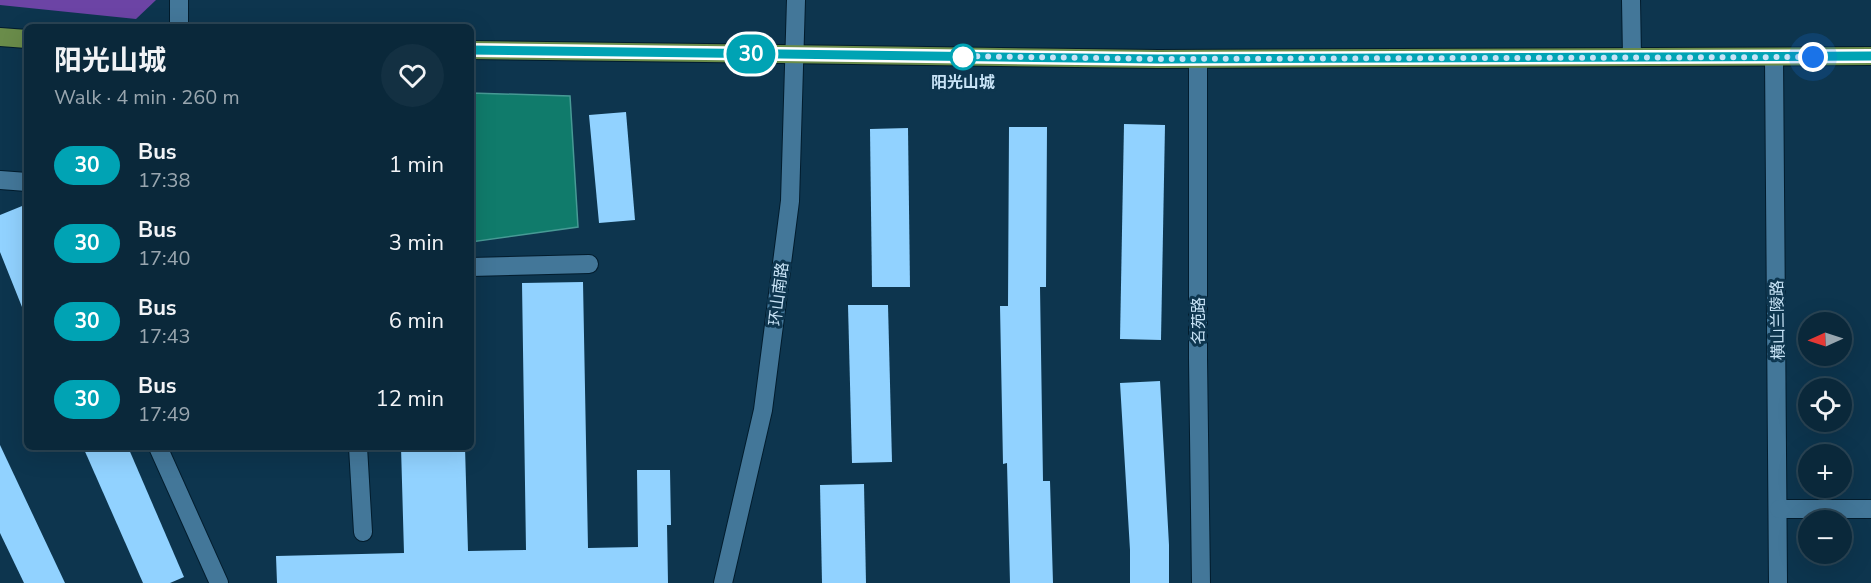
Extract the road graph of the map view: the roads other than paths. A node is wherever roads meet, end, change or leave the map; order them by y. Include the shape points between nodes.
1 (178, 0) edge
2 (796, 0) edge
3 (1631, 0) edge
4 (179, 24) edge
5 (0, 37) edge
6 (24, 39) edge
7 (474, 50) edge
8 (795, 54) junction
9 (1871, 56) edge
10 (1632, 57) junction
11 (1774, 57) junction
12 (1198, 59) junction
13 (0, 180) edge
14 (24, 182) edge
15 (588, 264) dead end
16 (474, 267) edge
17 (159, 450) edge
18 (358, 450) edge
19 (1871, 509) edge
20 (1779, 510) junction
21 (363, 532) dead end
22 (219, 583) edge
23 (723, 583) edge
24 (1201, 583) edge
25 (1778, 583) edge

1 - 4 street
2 - 8 street, 环山南路
3 - 10 street
5 - 6 main road
7 - 8 main road
8 - 12 main road
8 - 23 street, 环山南路 via 790,201 763,410
9 - 11 main road
10 - 11 main road
10 - 12 main road
11 - 20 street, 横山兰陵路
12 - 24 street, 名苑路
13 - 14 street
15 - 16 street
17 - 22 street
18 - 21 street
19 - 20 street
20 - 25 street, 横山兰陵路

